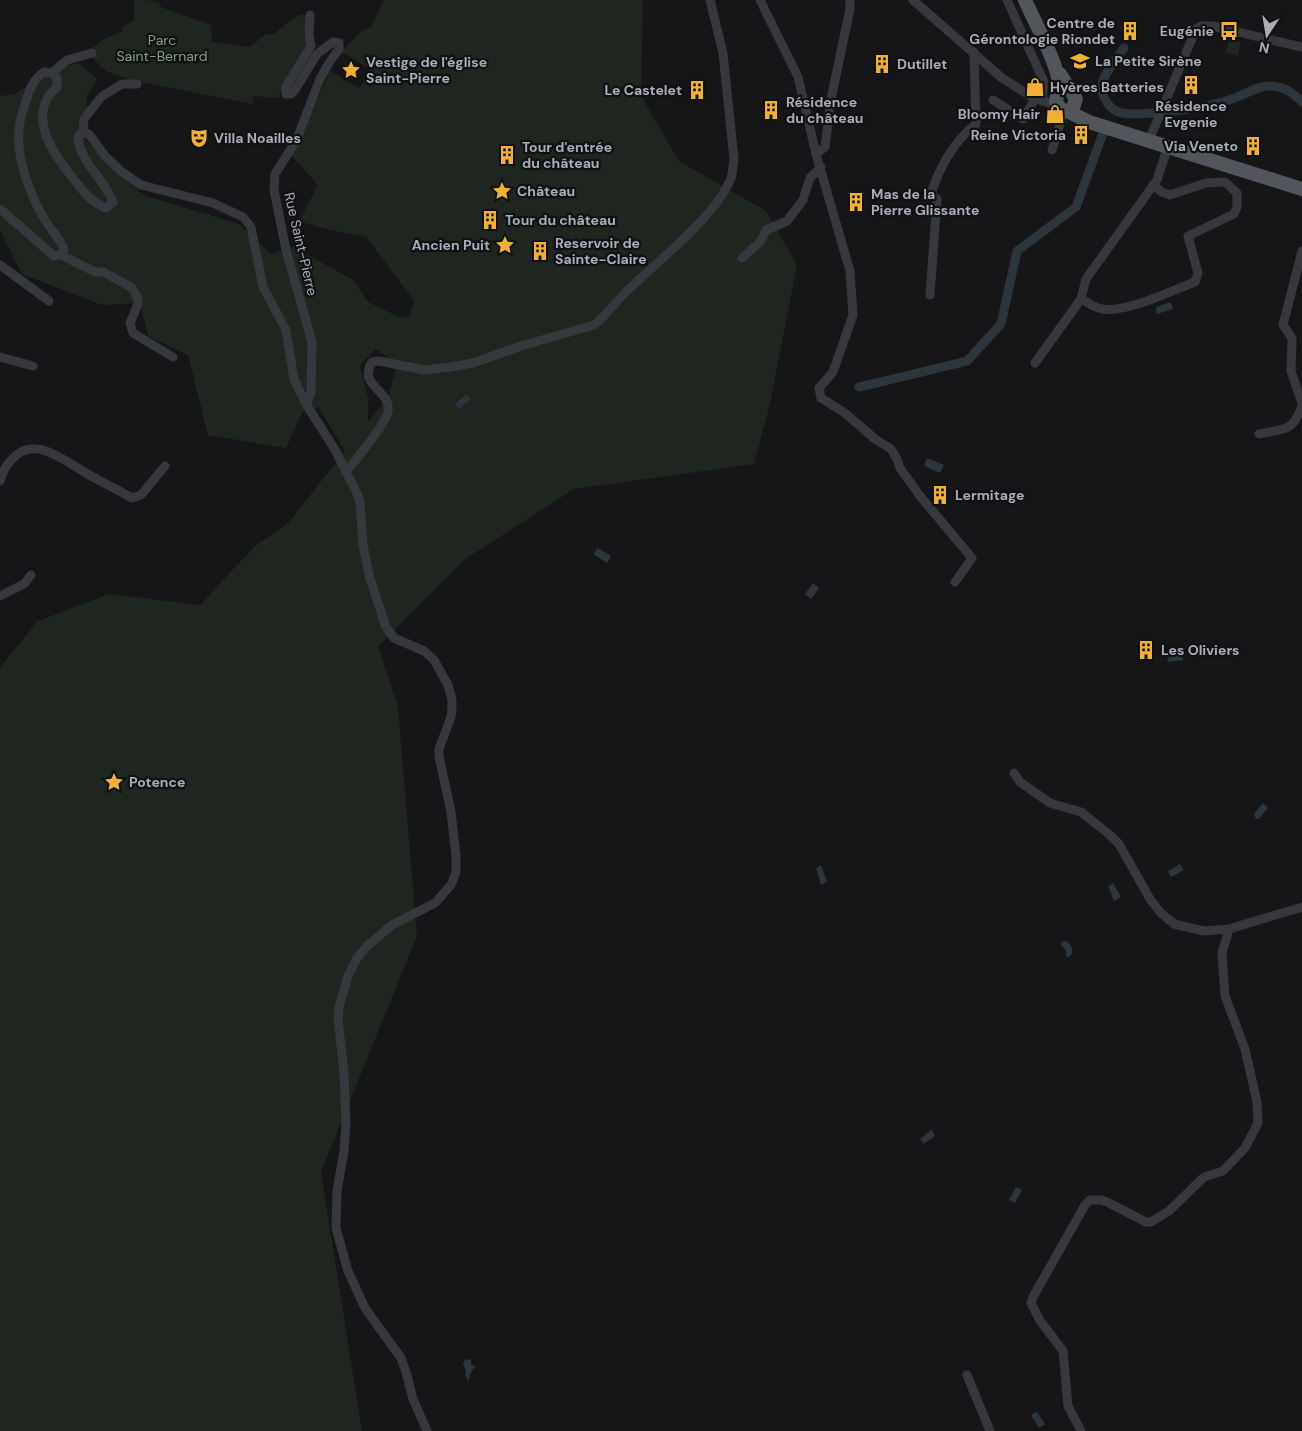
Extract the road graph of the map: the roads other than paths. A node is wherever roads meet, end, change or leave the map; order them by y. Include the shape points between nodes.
1 (710, 0) edge
2 (760, 0) edge
3 (850, 0) edge
4 (913, 0) edge
5 (1007, 0) edge
6 (1025, 0) edge
7 (310, 15) dead end
8 (1302, 48) edge
9 (974, 52) junction
10 (92, 53) dead end
11 (52, 73) junction
12 (137, 84) dead end
13 (993, 100) dead end
14 (1058, 102) junction
15 (83, 132) junction
16 (1149, 140) junction
17 (1168, 146) junction
18 (1052, 150) dead end
19 (816, 154) junction
20 (821, 167) junction
21 (1153, 185) junction
22 (1302, 189) edge
23 (0, 209) edge
24 (1302, 251) edge
25 (61, 255) junction
26 (742, 258) dead end
27 (0, 265) edge
28 (930, 295) dead end
29 (1081, 299) junction
30 (49, 301) dead end
31 (1292, 338) junction
32 (1302, 341) edge
33 (0, 357) edge
34 (173, 358) dead end
35 (1035, 363) dead end
36 (33, 366) dead end
37 (306, 404) junction
38 (1302, 405) edge
39 (1259, 434) dead end
40 (165, 466) dead end
41 (346, 472) junction
42 (0, 481) edge
43 (31, 575) dead end
44 (955, 582) dead end
45 (0, 596) edge
46 (1014, 773) dead end
47 (1302, 907) edge
48 (1229, 929) junction
49 (967, 1375) dead end
50 (426, 1431) edge
51 (990, 1431) edge
52 (1081, 1431) edge

1 - 41 street via 723,53 734,159 726,190 701,221 594,325 465,365 424,370 372,362 367,369 368,377 387,403 388,412
2 - 19 street via 798,77
3 - 19 street via 825,148
4 - 9 street
5 - 14 street via 1044,82
6 - 14 main road via 1059,79
7 - 37 street, Rue Saint-Pierre via 311,46 286,87 286,94 295,90 317,54 333,42 339,44 339,49 320,79 296,141 275,174 274,190 286,250 312,342 311,393
8 - 16 street via 1212,26 1196,29
9 - 14 street via 1002,78
9 - 28 street via 976,124 956,144 936,176 931,194 937,199
10 - 11 street via 67,60
11 - 15 street via 57,78 57,87 47,99 43,123 49,143 92,202 106,208 113,202 109,190 78,145 78,137
11 - 25 street via 44,72 37,77 30,89 18,132 25,175 46,221 60,239 64,249
12 - 15 street via 122,84 101,97 84,119
13 - 14 street via 1023,119
14 - 16 main road via 1089,122
14 - 18 street
15 - 37 street via 89,134 122,172 141,185 213,203 243,217 251,227 263,287 286,330 294,379
16 - 17 main road
17 - 21 street
17 - 22 main road
19 - 20 street
20 - 26 street via 810,178 804,200 787,221 766,230 762,241
20 - 44 street via 850,271 853,315 833,372 819,388 821,398 891,449 920,496 972,558
21 - 29 street via 1086,278
21 - 29 street via 1170,195 1206,183 1225,182 1237,193 1237,207 1234,214 1188,236 1198,274 1194,282 1129,307 1103,310
23 - 25 street via 54,256
24 - 31 street via 1283,325
25 - 34 street via 94,272 104,272 131,288 138,298 130,323 133,333
27 - 30 street
29 - 35 street
31 - 32 street
31 - 38 street via 1291,371
33 - 36 street
37 - 41 street
38 - 39 street via 1290,427
40 - 42 street via 141,495 132,498 37,449 26,450 12,459
41 - 50 street via 360,503 369,575 386,627 394,638 424,651 434,660 448,685 452,700 451,716 439,756 452,812 456,872 451,885 435,903 392,925 366,946 348,976 338,1020 346,1124 337,1191 337,1235 359,1296 401,1358
43 - 45 street via 24,584
46 - 48 street via 1020,782 1050,804 1081,812 1110,835 1119,844 1160,912 1174,924 1204,931
47 - 48 street
48 - 52 street via 1222,953 1225,996 1245,1049 1256,1102 1258,1124 1252,1136 1223,1171 1204,1177 1169,1211 1151,1222 1101,1200 1090,1200 1032,1297 1031,1303 1039,1319 1063,1351 1068,1406
49 - 51 street

